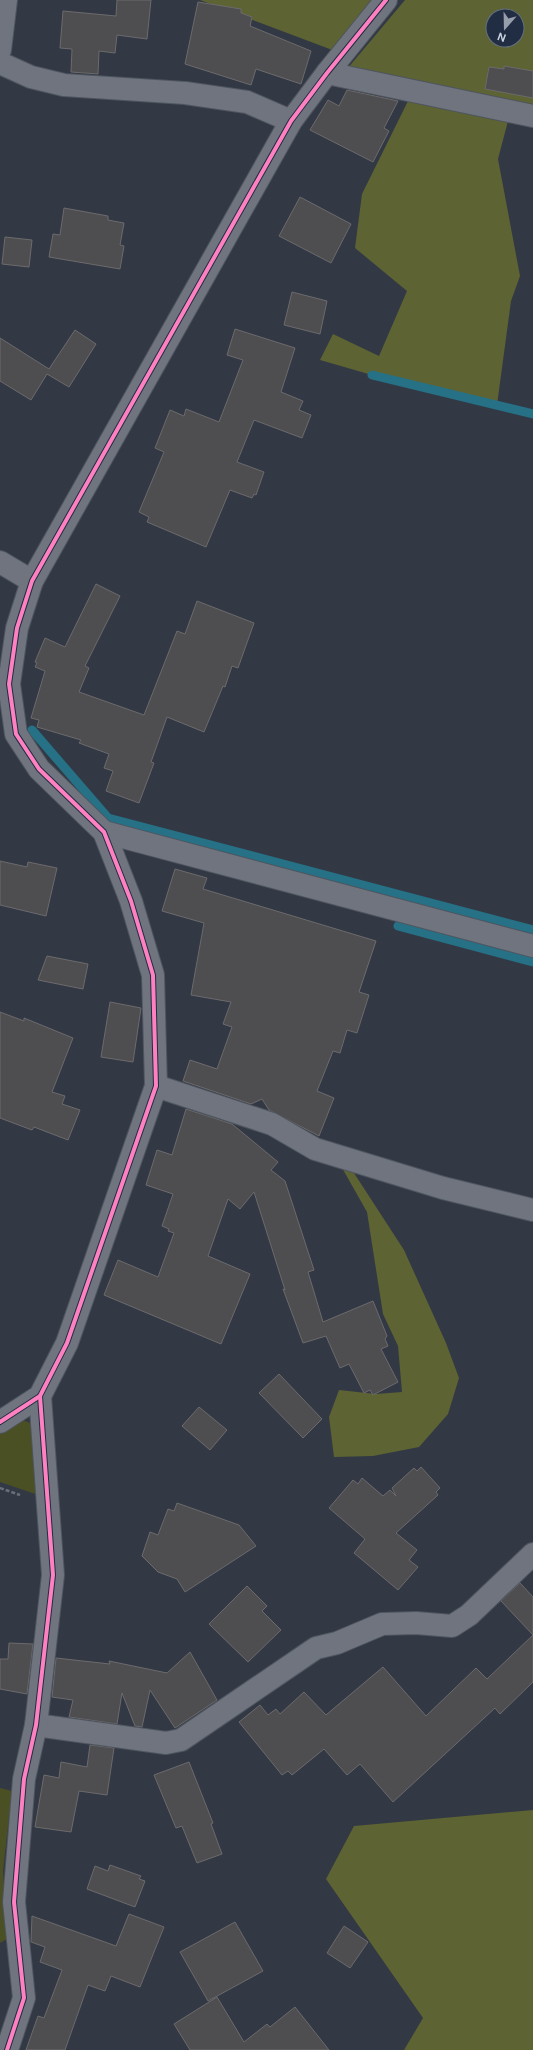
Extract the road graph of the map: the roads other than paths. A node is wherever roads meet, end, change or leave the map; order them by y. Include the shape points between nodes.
1 (6, 0) edge
2 (386, 0) edge
3 (0, 50) edge
4 (0, 63) edge
5 (327, 73) junction
6 (533, 116) edge
7 (291, 121) junction
8 (0, 562) edge
9 (32, 581) junction
10 (104, 832) junction
11 (533, 946) edge
12 (156, 1086) junction
13 (533, 1210) edge
14 (40, 1396) junction
15 (0, 1422) edge
16 (533, 1554) edge
17 (36, 1725) junction
18 (7, 2050) edge

1 - 3 street
2 - 5 street
4 - 7 street via 31,77 64,85 185,93 247,102
5 - 6 street
5 - 7 street
7 - 9 street
8 - 9 street
9 - 10 street via 17,628 9,684 16,734 39,769
10 - 11 street
10 - 12 street via 131,901 153,975
12 - 13 street via 272,1124 315,1149 443,1188
12 - 14 street via 67,1343
14 - 15 street
14 - 17 street via 53,1575
16 - 17 street via 469,1615 452,1626 416,1622 382,1624 337,1643 316,1648 181,1740 166,1743
17 - 18 street via 24,1779 14,1902 24,1998

